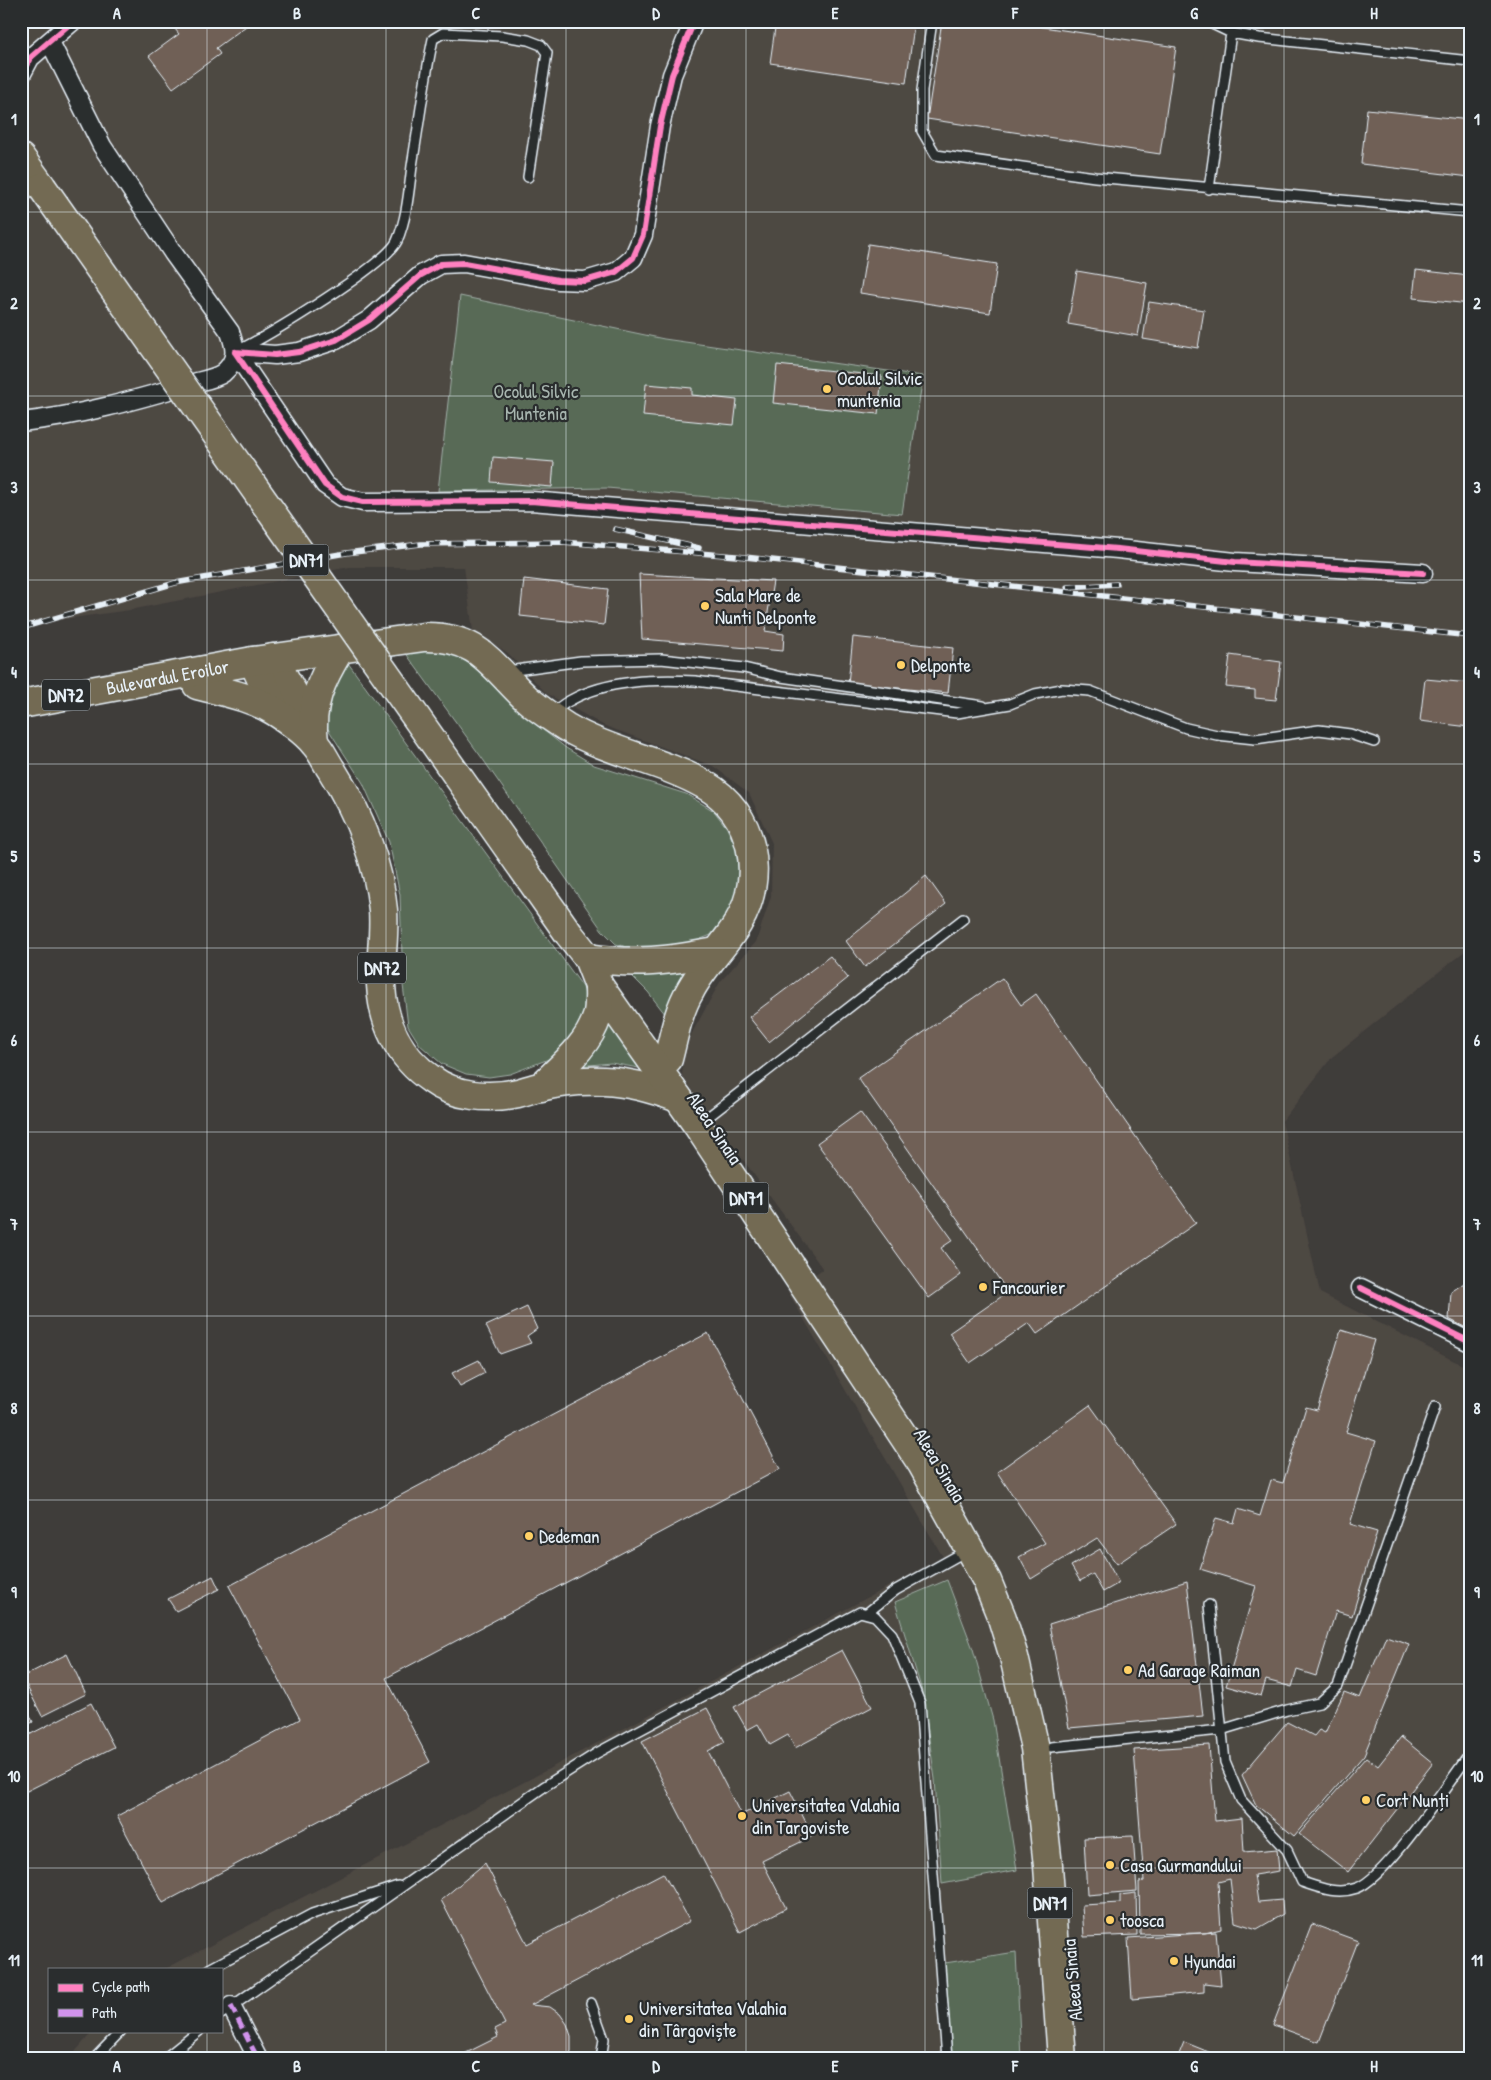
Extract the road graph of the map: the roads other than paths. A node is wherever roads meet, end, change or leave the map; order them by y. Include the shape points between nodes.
1 (73, 21) edge
2 (694, 21) edge
3 (932, 21) edge
4 (1206, 21) edge
5 (1231, 33) junction
6 (50, 42) junction
7 (26, 59) edge
8 (1470, 61) edge
9 (21, 74) edge
10 (21, 158) edge
11 (528, 177) dead end
12 (1209, 189) junction
13 (1470, 212) edge
14 (234, 352) junction
15 (21, 422) edge
16 (1423, 573) dead end
17 (340, 649) junction
18 (263, 660) junction
19 (502, 672) junction
20 (197, 685) junction
21 (21, 704) edge
22 (993, 707) junction
23 (276, 712) junction
24 (547, 716) junction
25 (21, 720) edge
26 (313, 733) junction
27 (1374, 742) dead end
28 (962, 919) dead end
29 (716, 952) junction
30 (588, 958) junction
31 (599, 986) junction
32 (668, 1059) junction
33 (541, 1087) junction
34 (678, 1098) junction
35 (708, 1117) junction
36 (1361, 1288) dead end
37 (1470, 1342) edge
38 (1435, 1406) dead end
39 (971, 1549) junction
40 (1209, 1605) dead end
41 (867, 1613) junction
42 (1221, 1730) junction
43 (1051, 1747) junction
44 (1470, 1754) edge
45 (408, 1882) junction
46 (211, 1968) edge
47 (591, 2003) dead end
48 (226, 2010) edge
49 (120, 2032) edge
50 (198, 2032) edge
51 (94, 2059) edge
52 (164, 2059) edge
53 (258, 2059) edge
54 (601, 2059) edge
55 (947, 2059) edge
56 (1062, 2059) edge
57 (1079, 2059) edge

1 - 6 street
2 - 14 street via 672,75 643,235 633,258 616,272 585,281 558,280 464,263 441,264 421,275 368,320 336,340 299,352 275,355
3 - 12 lane via 922,90 922,131 936,155
4 - 5 lane
5 - 8 lane
5 - 12 lane
6 - 7 street
6 - 14 street via 102,146 230,332
7 - 9 street
10 - 30 main road, Aleea Sinaia / DN71, bridge
11 - 14 lane via 547,54 541,46 528,40 443,33 433,39 409,185 396,242 354,278 267,336
12 - 13 lane
14 - 15 street via 233,361 221,375 88,411
14 - 16 street via 324,485 342,497 363,502 541,502 1098,547 1235,562
17 - 18 main road, Bulevardul Eroilor / DN72
17 - 19 main road, DN72 via 439,637 474,647
17 - 26 main road via 316,697
18 - 20 main road, Bulevardul Eroilor / DN72
18 - 21 main road, Bulevardul Eroilor / DN72
18 - 23 main road, DN72
18 - 26 main road, DN72
19 - 22 lane via 581,661 661,659 744,668 781,677
19 - 24 main road, DN72
20 - 23 main road, DN72 via 245,697
20 - 25 main road, Bulevardul Eroilor / DN72
22 - 24 lane via 957,713 667,679 632,682 598,690 571,699
22 - 27 lane via 1062,689 1090,691 1186,728 1217,735 1255,739 1319,730 1350,734
23 - 26 main road, DN72
24 - 29 main road, DN72 via 612,749 682,772 726,800 740,818 750,841 754,868 752,888 739,922
26 - 33 main road, DN72 via 360,819 371,849 383,909 382,993 385,1015 395,1040 411,1063 432,1080 457,1092 500,1096
28 - 35 lane
29 - 30 main road via 641,963
29 - 32 main road, DN72 via 689,992
30 - 31 main road, Aleea Sinaia / DN71
30 - 32 main road, Aleea Sinaia via 611,977
31 - 33 main road via 597,1018 590,1033 575,1054
31 - 34 main road, Aleea Sinaia
32 - 35 main road, Aleea Sinaia
33 - 34 main road, DN72 via 604,1081 654,1088
34 - 39 main road, Aleea Sinaia / DN71 via 912,1448
35 - 43 main road, Aleea Sinaia via 903,1403 984,1539 1021,1626
36 - 37 street
38 - 42 lane via 1338,1686 1319,1703
39 - 41 lane via 896,1590
39 - 56 main road, Aleea Sinaia / DN71 via 1008,1635 1035,1748 1048,1866
40 - 42 lane
41 - 45 lane via 860,1612 597,1753
41 - 55 lane via 875,1616 892,1634 920,1703
42 - 43 lane
42 - 44 lane via 1225,1762 1241,1800 1287,1850 1302,1882 1330,1892 1358,1888 1386,1867
43 - 57 main road, Aleea Sinaia
45 - 46 lane via 312,1914
45 - 48 lane
47 - 54 lane via 604,2039
48 - 53 street
49 - 51 lane
50 - 52 lane

